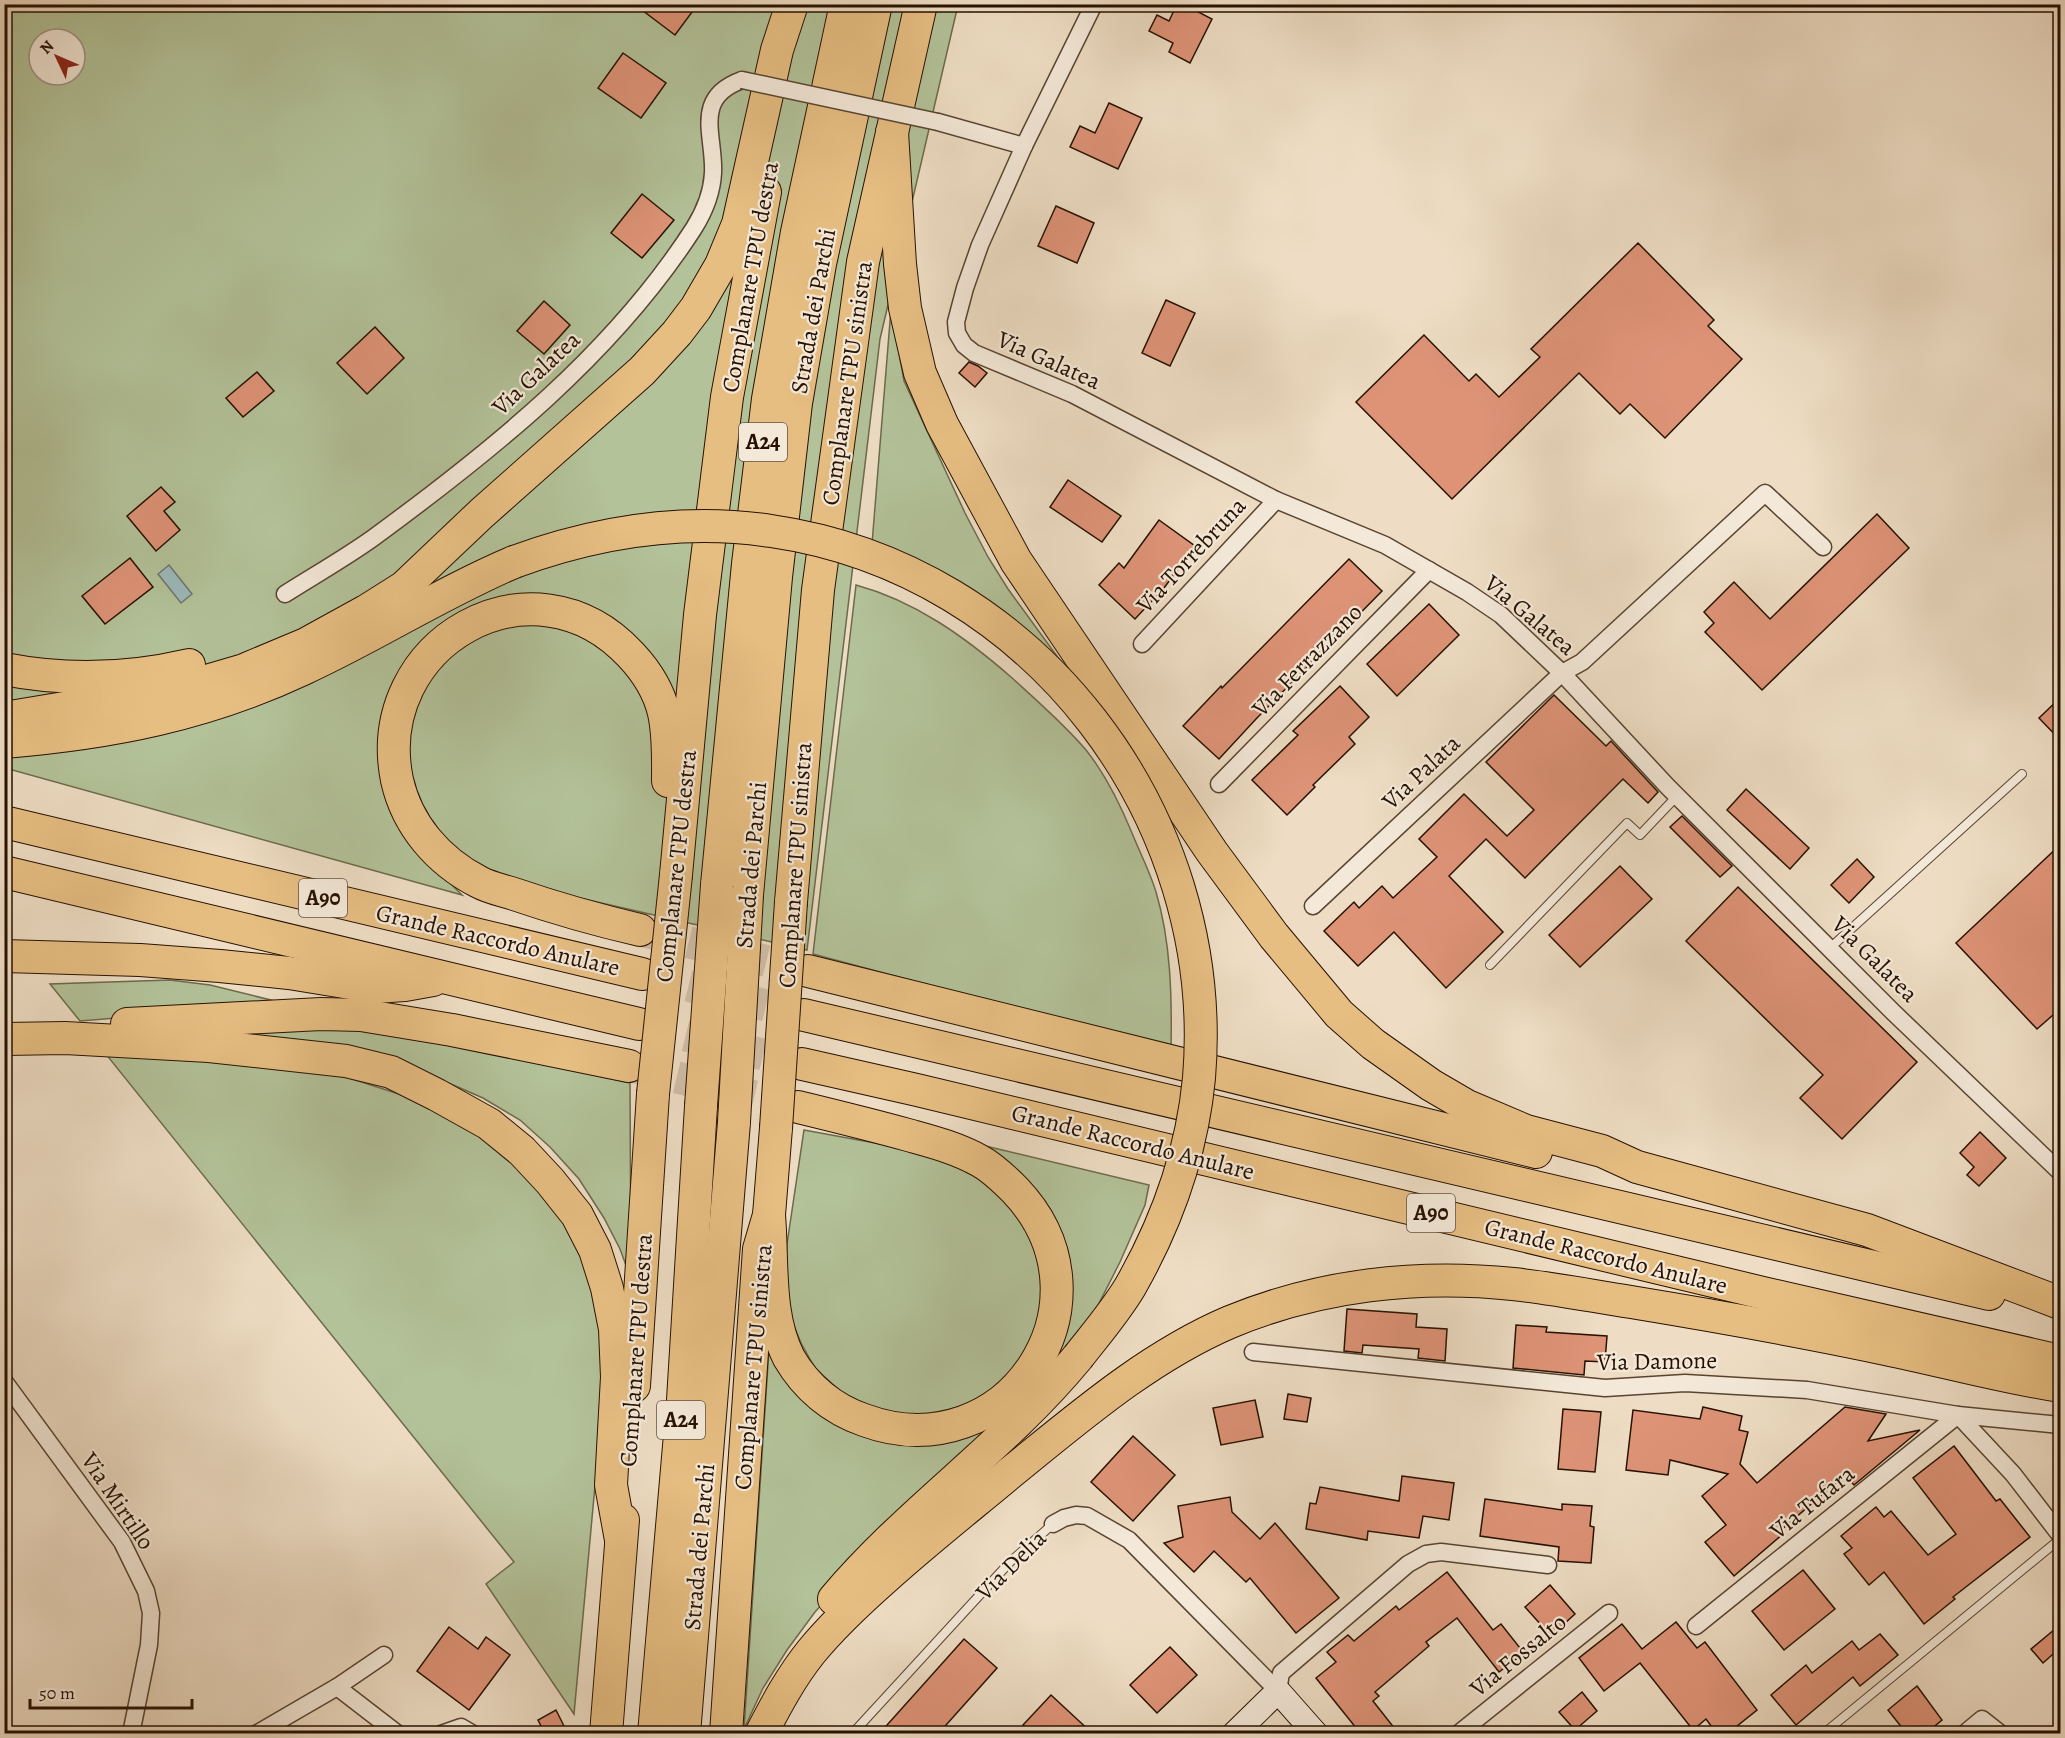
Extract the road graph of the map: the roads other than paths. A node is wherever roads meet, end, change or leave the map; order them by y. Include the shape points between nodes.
1 (792, 4) edge
2 (800, 4) edge
3 (846, 4) edge
4 (876, 4) edge
5 (921, 4) edge
6 (1094, 4) edge
7 (892, 132) junction
8 (1024, 146) junction
9 (1276, 500) junction
10 (482, 513) junction
11 (1823, 547) dead end
12 (1429, 570) junction
13 (285, 594) dead end
14 (1142, 644) dead end
15 (4, 669) edge
16 (1562, 673) junction
17 (4, 718) edge
18 (4, 742) edge
19 (2022, 774) dead end
20 (1219, 784) dead end
21 (1677, 796) junction
22 (4, 822) edge
23 (678, 860) junction
24 (4, 872) edge
25 (1313, 906) dead end
26 (640, 930) tunnel mouth
27 (1830, 948) junction
28 (4, 956) edge
29 (1490, 965) dead end
30 (808, 971) tunnel mouth
31 (642, 974) tunnel mouth
32 (446, 977) junction
33 (804, 1015) tunnel mouth
34 (639, 1024) tunnel mouth
35 (65, 1038) junction
36 (4, 1039) edge
37 (802, 1064) tunnel mouth
38 (629, 1066) tunnel mouth
39 (787, 1118) junction
40 (1637, 1167) junction
41 (2061, 1172) edge
42 (769, 1215) junction
43 (2061, 1303) edge
44 (2061, 1310) edge
45 (1253, 1352) dead end
46 (2061, 1361) edge
47 (4, 1381) edge
48 (2061, 1386) edge
49 (1958, 1415) junction
50 (2061, 1425) edge
51 (1053, 1524) joint
52 (2061, 1537) edge
53 (621, 1540) junction
54 (1548, 1565) dead end
55 (1608, 1613) dead end
56 (1696, 1626) dead end
57 (384, 1655) dead end
58 (337, 1687) junction
59 (1278, 1691) junction
60 (131, 1734) edge
61 (256, 1734) edge
62 (398, 1734) edge
63 (441, 1734) edge
64 (474, 1734) edge
65 (606, 1734) edge
66 (654, 1734) edge
67 (684, 1734) edge
68 (726, 1734) edge
69 (758, 1734) edge
70 (852, 1734) edge
71 (1234, 1734) edge
72 (1316, 1734) edge
73 (1458, 1734) edge
74 (1823, 1734) edge
75 (1964, 1734) edge
76 (2001, 1734) edge

1 - 10 highway via 777,50 738,224 710,285 678,333 642,371
2 - 23 highway, Complanare TPU destra via 727,397 700,615
3 - 66 highway, Strada dei Parchi / A24, bridge via 797,232 768,399 748,564 717,885 683,1400
4 - 67 highway, Strada dei Parchi / A24, bridge via 820,264 796,403 776,578 747,895 734,1122
5 - 7 highway, Complanare TPU sinistra
6 - 8 street
7 - 39 highway, Complanare TPU sinistra, bridge via 864,262 818,590 791,902
7 - 40 highway via 905,308 920,373 942,424 1016,561 1212,852 1274,936 1339,1014 1373,1044 1467,1106 1527,1131 1602,1151
8 - 9 street, Via Galatea via 965,288 956,322 964,345 974,353 1072,394
8 - 13 street, Via Galatea, bridge via 938,122 742,80 726,89 712,106 708,120 712,178 698,221 613,333 466,467 372,539
9 - 12 street, Via Galatea via 1386,545
9 - 14 street, Via Torrebruna
10 - 15 highway via 359,599 300,630 238,653 133,675 51,676
10 - 17 highway via 404,587 306,644 244,670 179,689
11 - 16 street, Via Palata via 1765,493 1582,662
12 - 16 street, Via Galatea via 1501,615
12 - 20 street, Via Ferrazzano
16 - 21 street, Via Galatea
16 - 25 street, Via Palata
18 - 69 highway, bridge via 124,728 228,700 304,669 455,588 514,562 595,538 678,527 758,529 807,537 885,562 925,580 1002,628 1033,655 1107,741 1148,810 1169,858 1180,890 1197,979 1200,1064 1187,1146 1176,1185 1161,1225 1124,1296 1103,1326 1012,1428 904,1527 839,1594 780,1675 764,1709
19 - 27 lane
21 - 27 street, Via Galatea
21 - 29 lane via 1640,835 1627,823
22 - 31 highway, Grande Raccordo Anulare / A90
23 - 26 highway via 667,813 669,751 664,713 654,686 620,643 578,617 529,609 500,612 475,621 448,637 427,658 399,709 394,763 401,797 414,824 434,850 480,883
23 - 53 highway, Complanare TPU destra, bridge via 653,1094
24 - 32 highway, Grande Raccordo Anulare / A90
27 - 41 street, Via Galatea
28 - 32 highway via 220,966 375,987
30 - 40 highway via 1599,1167
32 - 34 highway, Grande Raccordo Anulare / A90
33 - 44 highway, Grande Raccordo Anulare / A90
35 - 36 highway
35 - 38 highway via 94,1026 361,1015
35 - 53 highway via 280,1053 346,1061 391,1072 489,1124 522,1152 577,1215 595,1250 607,1288 615,1329 617,1377 611,1485
37 - 46 highway, Grande Raccordo Anulare / A90
39 - 42 highway, Complanare TPU sinistra
39 - 42 highway via 956,1148 1009,1184 1029,1205 1046,1233 1055,1265 1057,1304 1051,1333 1018,1387 994,1408 967,1421 940,1429 911,1430 879,1426 852,1416 826,1402 789,1357 778,1329
40 - 43 highway via 1867,1230
42 - 68 highway, Complanare TPU sinistra via 759,1249
45 - 49 street, Via Damone via 1605,1388 1685,1383 1807,1390
47 - 60 street, Via Mirtillo via 122,1542 146,1591 151,1613 149,1645
48 - 69 highway via 1705,1314 1516,1284 1445,1280 1381,1283 1291,1300 1228,1323 1163,1358 1073,1422 1009,1474 905,1560 829,1631 794,1675
49 - 50 street, Via Damone
49 - 52 street via 2013,1474
49 - 56 street, Via Tufara
51 - 59 street, Via Delia via 1070,1516 1087,1516 1129,1540
51 - 70 lane, Via Delia via 1010,1562
52 - 74 lane
53 - 65 highway, Complanare TPU destra
54 - 59 street via 1441,1552 1421,1556 1281,1672
55 - 73 street, Via Fossalto
57 - 58 street
58 - 61 street
58 - 62 street
59 - 71 street
59 - 72 street, Via Delia
63 - 64 street via 461,1727
75 - 76 street via 1982,1719

